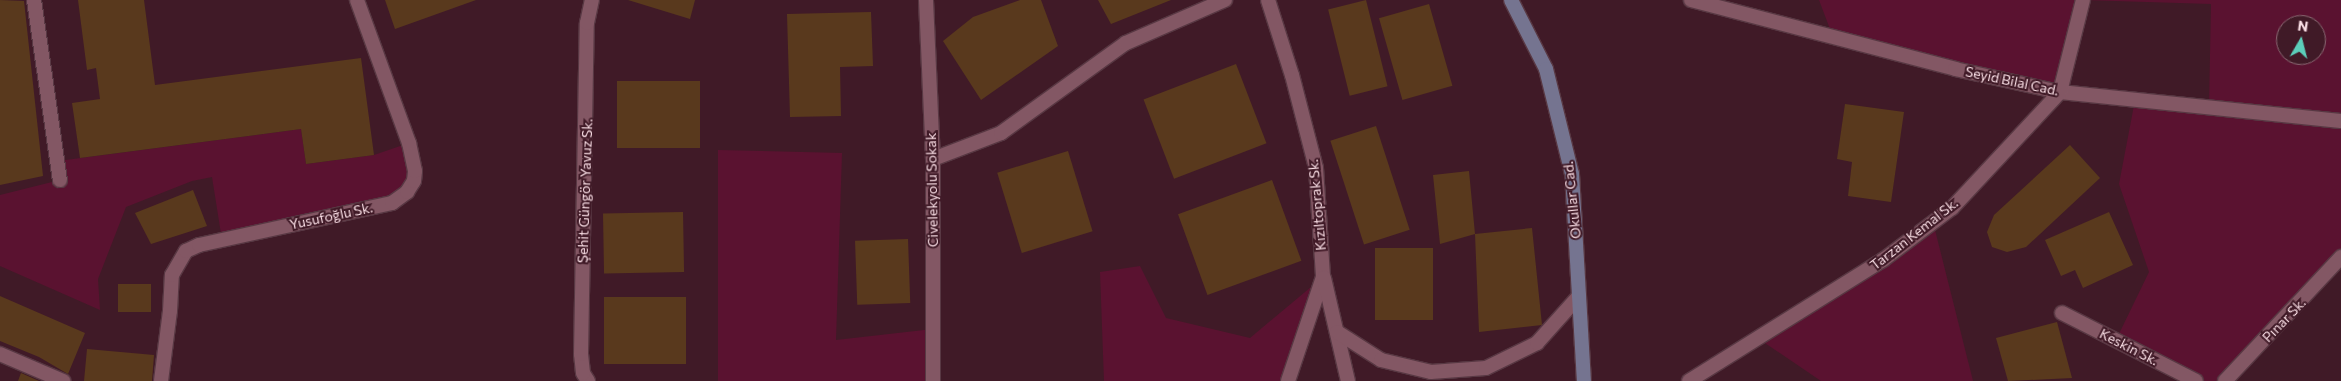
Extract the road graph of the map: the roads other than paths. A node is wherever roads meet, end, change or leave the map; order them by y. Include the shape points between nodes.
1 (34, 0) edge
2 (357, 0) edge
3 (592, 0) edge
4 (926, 0) edge
5 (1225, 0) edge
6 (1268, 0) edge
7 (1511, 0) edge
8 (1691, 0) edge
9 (2083, 0) edge
10 (2060, 92) junction
11 (2341, 121) edge
12 (933, 159) junction
13 (60, 180) dead end
14 (2341, 257) edge
15 (1324, 277) junction
16 (1579, 296) junction
17 (2062, 313) dead end
18 (1336, 332) junction
19 (0, 354) edge
20 (63, 381) edge
21 (161, 381) edge
22 (588, 381) edge
23 (933, 381) edge
24 (1288, 381) edge
25 (1348, 381) edge
26 (1584, 381) edge
27 (1689, 381) edge
28 (2196, 381) edge
29 (2225, 381) edge

1 - 13 street
2 - 21 street, Yusufoğlu Sk. via 409,143 414,180 407,192 392,203 199,245 186,251 172,275
3 - 22 street, Şehit Güngör Yavuz Sk. via 587,23 581,354 583,373
4 - 12 street, Civelekyolu Sokak
5 - 12 street via 1126,43 1001,133
6 - 15 street, Kızıltoprak Sk. via 1316,168
7 - 16 main road, Okullar Cad. via 1546,69 1572,174
8 - 10 street, Seyid Bilal Cad. via 1955,69
9 - 10 street, Tarzan Kemal Sk.
10 - 11 street, Seyid Bilal Cad.
10 - 27 street, Tarzan Kemal Sk. via 1952,208 1883,260
12 - 23 street, Civelekyolu Sokak
14 - 29 street, Pınar Sk.
15 - 18 street
15 - 24 street, Kızıltoprak Sk.
16 - 18 street via 1537,343 1486,368 1431,372 1390,362
16 - 26 main road, Okullar Cad.
17 - 28 street, Keskin Sk.
18 - 25 street
19 - 20 street

